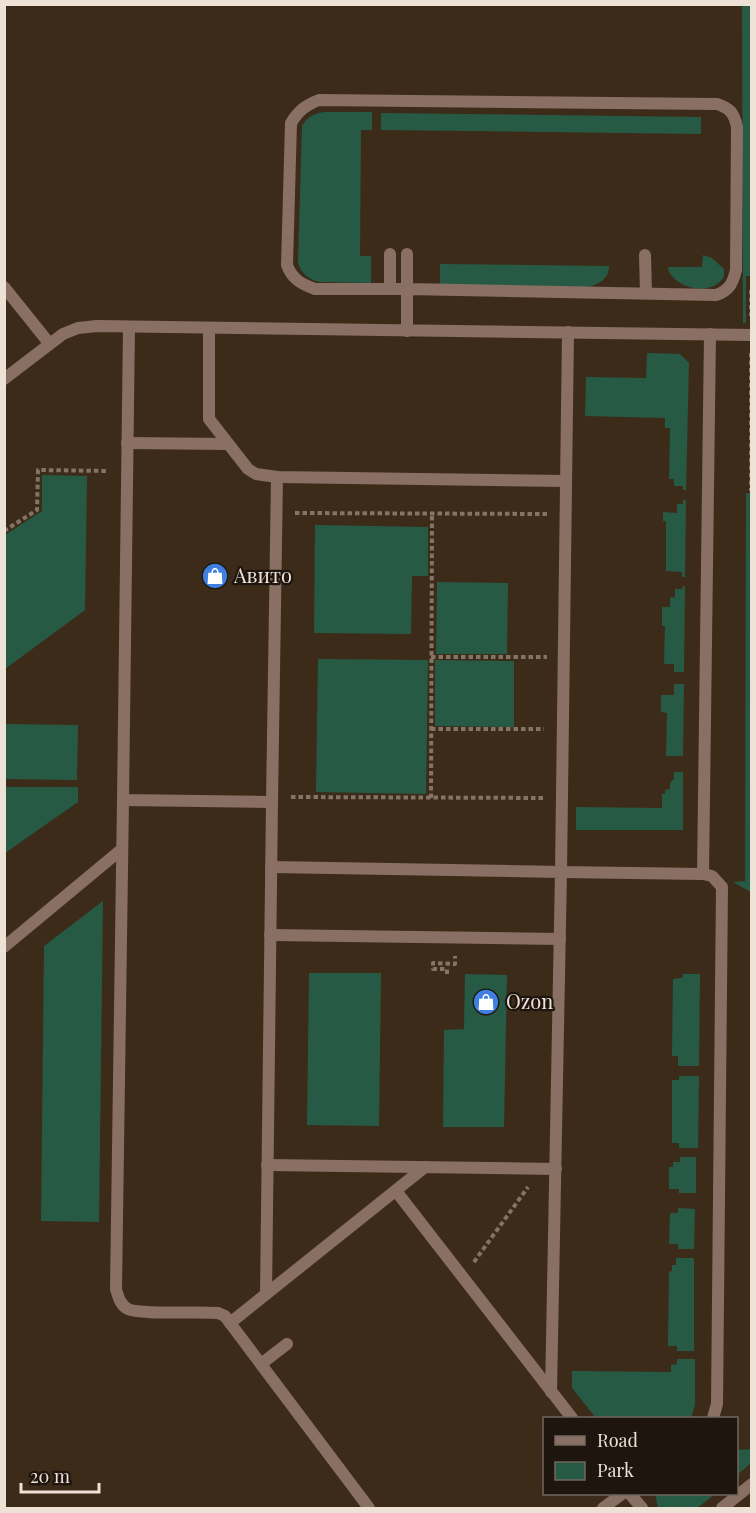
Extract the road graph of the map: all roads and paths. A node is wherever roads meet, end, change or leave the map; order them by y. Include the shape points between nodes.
1 (390, 254) dead end
2 (407, 254) dead end
3 (645, 255) dead end
4 (4, 287) edge
5 (752, 288) edge
6 (390, 289) junction
7 (407, 289) junction
8 (646, 293) junction
9 (129, 327) junction
10 (209, 328) junction
11 (407, 331) junction
12 (568, 332) junction
13 (710, 334) junction
14 (751, 335) edge
15 (49, 343) junction
16 (4, 379) edge
17 (127, 443) junction
18 (228, 444) junction
19 (127, 471) junction
20 (277, 477) junction
21 (566, 480) junction
22 (751, 491) edge
23 (276, 513) junction
24 (432, 514) junction
25 (566, 514) junction
26 (4, 531) edge
27 (431, 657) junction
28 (564, 657) junction
29 (431, 729) junction
30 (563, 729) junction
31 (431, 798) junction
32 (562, 798) junction
33 (123, 800) junction
34 (272, 800) junction
35 (122, 849) junction
36 (271, 867) junction
37 (561, 872) junction
38 (703, 873) junction
39 (270, 935) junction
40 (560, 939) junction
41 (4, 947) edge
42 (455, 964) dead end
43 (447, 974) dead end
44 (267, 1165) junction
45 (425, 1167) junction
46 (541, 1168) junction
47 (556, 1169) junction
48 (396, 1191) junction
49 (463, 1277) junction
50 (266, 1294) junction
51 (230, 1323) junction
52 (287, 1344) dead end
53 (261, 1364) junction
54 (551, 1392) junction
55 (570, 1417) edge
56 (714, 1417) edge
57 (752, 1484) edge
58 (621, 1495) edge
59 (631, 1495) edge
60 (369, 1509) edge
61 (603, 1509) edge
62 (642, 1509) edge
63 (722, 1509) edge

1 - 6 street
2 - 7 street
3 - 8 street
4 - 15 street
5 - 14 path
6 - 7 street
6 - 8 street via 315,289 291,275 287,265 291,123 306,105 319,100 727,107 737,127 733,282 716,295
7 - 8 street
7 - 11 street
9 - 10 street
9 - 15 street via 78,328
9 - 17 street
10 - 11 street
10 - 18 street via 209,419
11 - 12 street
12 - 13 street
12 - 21 street
13 - 14 street
13 - 38 street
14 - 22 path
15 - 16 street
17 - 18 street
17 - 19 street
18 - 20 street via 248,469 265,477
19 - 26 path via 38,470 37,510
19 - 33 street
20 - 21 street
20 - 23 street
21 - 25 street
23 - 24 path
23 - 34 street
24 - 25 path
24 - 27 path
25 - 28 street
27 - 28 path
27 - 29 path
28 - 30 street
29 - 30 path
29 - 31 path
30 - 32 street
31 - 32 path
31 - 34 path
32 - 37 street
33 - 34 street
33 - 35 street
34 - 36 street
35 - 41 street
35 - 51 street via 116,1289 119,1300 128,1309 218,1313
36 - 37 street
36 - 39 street
37 - 38 street
37 - 40 street
38 - 56 street via 722,887 717,1404
39 - 40 street
39 - 44 street
40 - 47 street
42 - 43 path via 433,963 433,969 447,969
44 - 45 street
44 - 50 street
45 - 46 street
45 - 48 street
46 - 47 street
46 - 49 path
47 - 54 street
48 - 49 street
48 - 50 street
49 - 54 street
50 - 51 street
51 - 53 street
52 - 53 street
53 - 60 street
54 - 55 street
57 - 63 street
58 - 61 street
59 - 62 street

